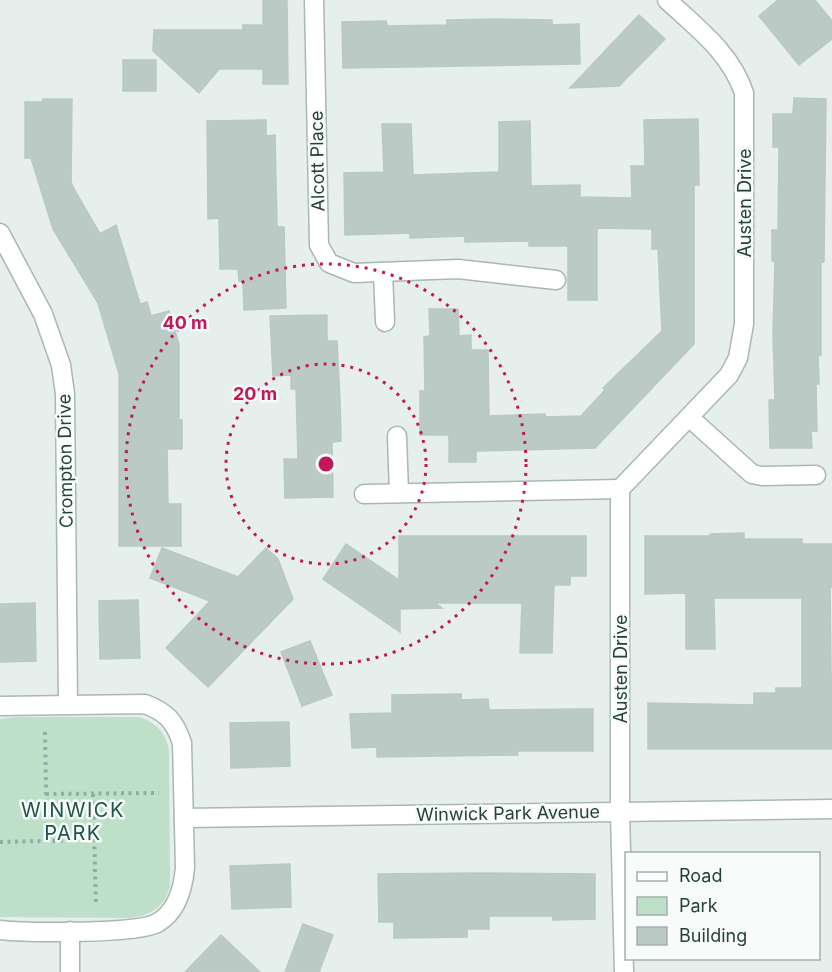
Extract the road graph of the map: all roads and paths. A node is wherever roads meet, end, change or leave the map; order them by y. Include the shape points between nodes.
1 (314, 0) edge
2 (667, 0) edge
3 (0, 233) edge
4 (383, 272) junction
5 (556, 280) dead end
6 (385, 322) dead end
7 (690, 418) junction
8 (397, 436) dead end
9 (816, 475) dead end
10 (620, 489) junction
11 (399, 493) junction
12 (364, 494) dead end
13 (45, 704) junction
14 (68, 704) junction
15 (0, 706) edge
16 (183, 793) junction
17 (46, 794) junction
18 (93, 794) junction
19 (832, 809) edge
20 (620, 812) junction
21 (184, 818) junction
22 (94, 840) junction
23 (47, 841) junction
24 (0, 842) edge
25 (0, 930) edge
26 (97, 930) junction
27 (70, 931) junction
28 (70, 972) edge
29 (624, 972) edge

1 - 4 street, Alcott Place via 319,245 329,263 341,269 354,273
2 - 7 street, Austen Drive via 723,52 744,93 744,324 738,358 729,375
3 - 14 street, Crompton Drive via 47,323 66,394
4 - 5 street, Alcott Place via 458,269
4 - 6 street
7 - 9 street via 752,474
7 - 10 street, Austen Drive
8 - 11 street
10 - 11 street
10 - 20 street, Austen Drive
11 - 12 street
13 - 14 street
13 - 15 street
13 - 17 path
14 - 16 street via 145,704 165,714 182,743
16 - 18 path
16 - 21 street
17 - 18 path
17 - 23 path
18 - 22 path
19 - 20 street, Winwick Park Avenue
20 - 21 street, Winwick Park Avenue
20 - 29 street, Austen Drive
21 - 26 street via 184,883 169,914 141,929
22 - 23 path
22 - 26 path
23 - 24 path
25 - 27 street
26 - 27 street
27 - 28 street

